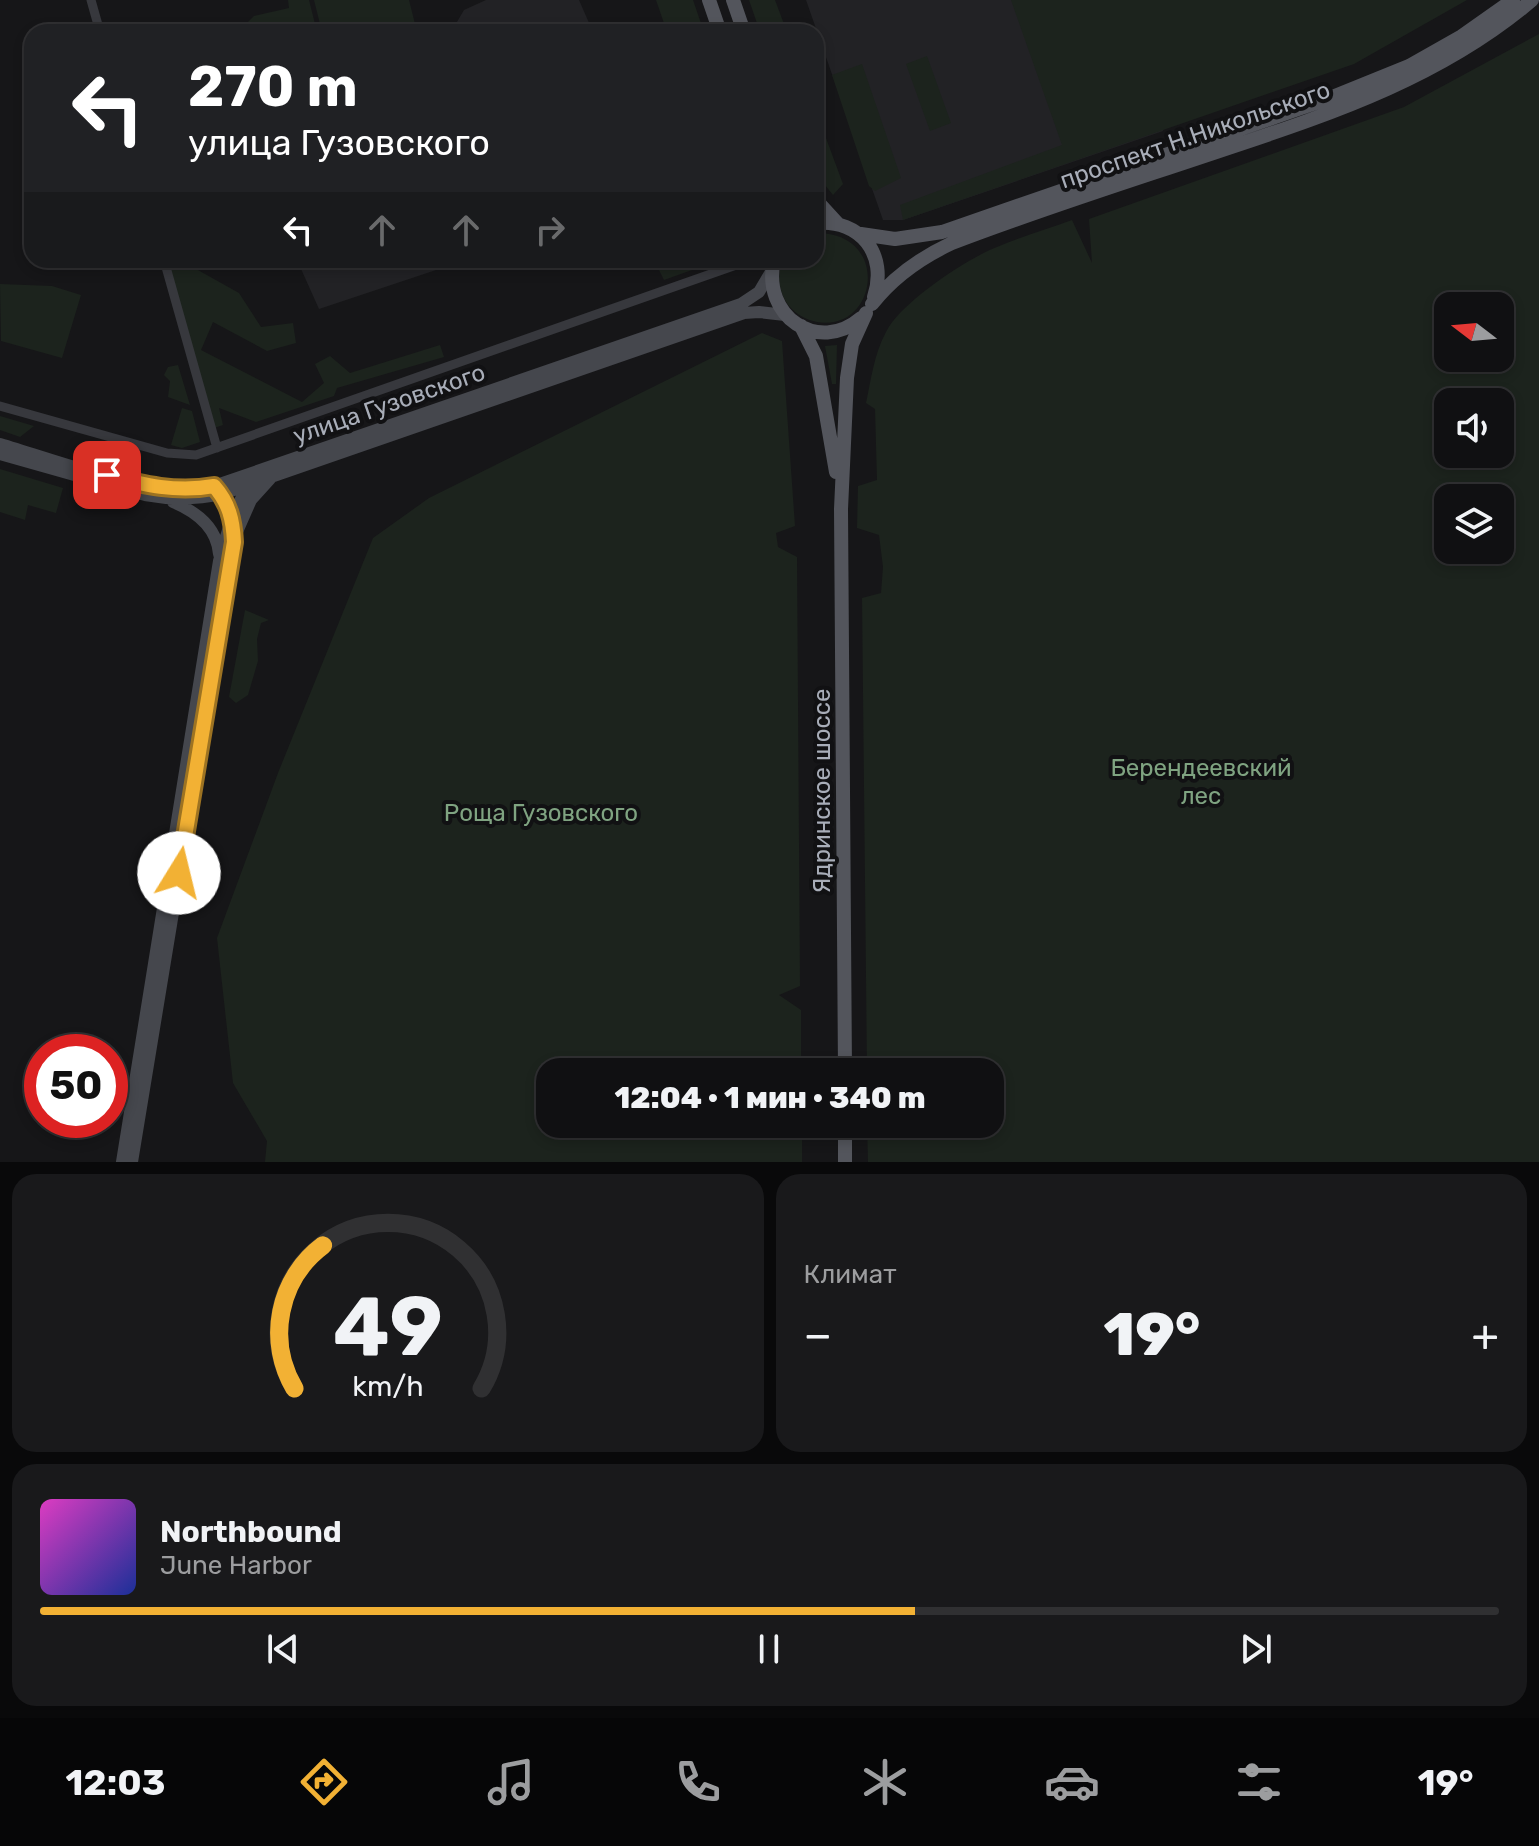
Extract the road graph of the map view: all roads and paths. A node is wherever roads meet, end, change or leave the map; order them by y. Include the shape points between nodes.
1 (91, 0) edge
2 (709, 0) edge
3 (733, 0) edge
4 (1513, 0) edge
5 (1532, 0) edge
6 (98, 24) edge
7 (717, 24) edge
8 (741, 24) edge
9 (824, 209) edge
10 (824, 223) edge
11 (838, 224) junction
12 (861, 234) junction
13 (166, 268) edge
14 (728, 268) edge
15 (767, 268) edge
16 (770, 268) edge
17 (869, 309) junction
18 (785, 315) junction
19 (801, 326) junction
20 (0, 406) edge
21 (0, 444) edge
22 (217, 448) junction
23 (0, 454) edge
24 (85, 473) junction
25 (270, 473) junction
26 (252, 483) junction
27 (218, 490) junction
28 (163, 498) junction
29 (841, 509) junction
30 (232, 519) junction
31 (234, 542) junction
32 (219, 561) junction
33 (220, 583) junction
34 (845, 1058) edge
35 (139, 1087) junction
36 (845, 1138) edge
37 (122, 1162) edge
38 (132, 1162) edge
39 (845, 1162) edge

1 - 6 street
2 - 7 main road
3 - 8 main road
4 - 12 main road, проспект Н.Никольского via 1409,66 1330,98 942,232 895,239
5 - 17 main road, проспект Н.Никольского via 1478,42 1359,101 952,243 914,263
9 - 11 main road
10 - 11 main road
11 - 12 main road, проспект Н.Никольского
12 - 17 main road via 874,250 879,268
13 - 22 street
14 - 22 street
15 - 25 main road, улица Гузовского via 759,292 741,304
16 - 18 main road via 772,291
17 - 19 main road via 840,330
17 - 29 main road, Ядринское шоссе via 855,334 847,378
18 - 19 main road
18 - 25 main road, улица Гузовского via 744,313
19 - 29 main road, Ядринское шоссе via 816,356
20 - 22 street via 177,455
21 - 24 main road, улица Гузовского
23 - 24 main road, улица Гузовского
24 - 27 main road, улица Гузовского via 162,488
24 - 28 main road, улица Гузовского
25 - 26 main road
25 - 27 main road, улица Гузовского
25 - 31 main road via 251,500
26 - 27 main road, улица Гузовского
26 - 30 main road
27 - 28 main road, улица Гузовского via 202,498
27 - 30 main road
28 - 32 main road via 192,511 210,528 218,542
29 - 34 main road, Ядринское шоссе
30 - 31 main road
30 - 32 main road
31 - 33 main road
32 - 33 main road
33 - 35 main road
35 - 37 main road
35 - 38 main road
36 - 39 main road

